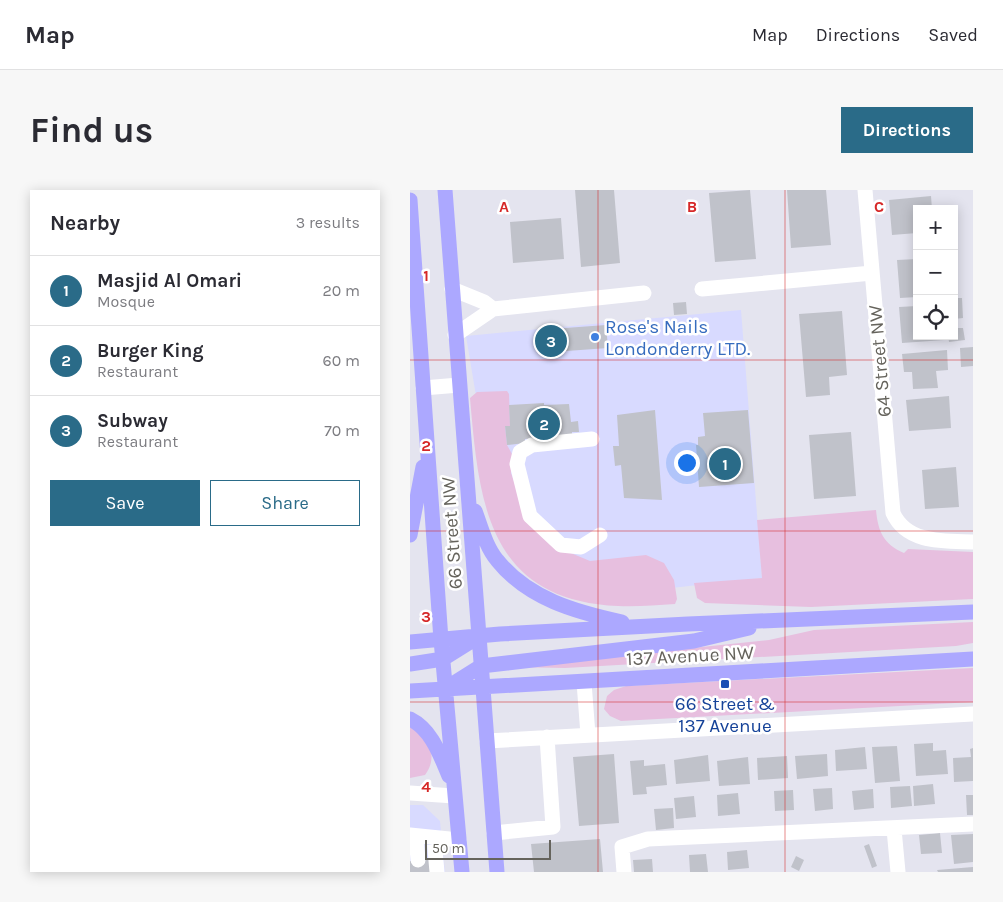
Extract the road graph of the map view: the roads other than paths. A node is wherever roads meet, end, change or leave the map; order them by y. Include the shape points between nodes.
1 (445, 190) edge
2 (865, 190) edge
3 (410, 200) edge
4 (411, 228) edge
5 (872, 273) junction
6 (452, 289) junction
7 (702, 289) dead end
8 (644, 293) dead end
9 (493, 309) junction
10 (456, 335) junction
11 (459, 385) junction
12 (423, 388) junction
13 (592, 439) dead end
14 (427, 443) junction
15 (468, 495) junction
16 (410, 535) edge
17 (600, 535) dead end
18 (973, 542) edge
19 (973, 612) edge
20 (785, 620) junction
21 (644, 626) junction
22 (479, 636) junction
23 (441, 640) junction
24 (410, 642) edge
25 (443, 659) junction
26 (973, 659) edge
27 (410, 664) edge
28 (481, 666) junction
29 (584, 682) junction
30 (483, 687) junction
31 (446, 688) junction
32 (410, 691) edge
33 (973, 714) edge
34 (410, 719) edge
35 (588, 735) junction
36 (547, 737) junction
37 (487, 741) junction
38 (454, 792) junction
39 (410, 793) edge
40 (973, 824) edge
41 (894, 829) junction
42 (494, 833) junction
43 (412, 838) edge
44 (434, 838) junction
45 (459, 840) junction
46 (418, 860) dead end
47 (437, 872) edge
48 (462, 872) edge
49 (497, 872) edge
50 (624, 872) edge
51 (898, 872) edge

1 - 6 main road, 66 Street NW
2 - 5 street, 64 Street NW
3 - 4 main road, 66 Street NW
4 - 12 main road, 66 Street NW
5 - 7 street
5 - 18 street, 64 Street NW via 891,505 896,520 904,528 932,540
6 - 9 street
6 - 10 main road, 66 Street NW
8 - 9 street
9 - 10 street
10 - 11 main road, 66 Street NW
11 - 12 street
11 - 15 main road, 66 Street NW
12 - 14 main road, 66 Street NW
13 - 17 street via 532,445 520,452 518,464 530,516 561,545 581,547
14 - 16 main road
14 - 23 main road, 66 Street NW
15 - 21 main road via 496,559 537,596 596,616
15 - 22 main road, 66 Street NW
19 - 20 main road, 137 Avenue NW
20 - 21 main road, 137 Avenue NW
20 - 28 main road via 694,641
21 - 22 main road, 137 Avenue NW
22 - 23 main road, 137 Avenue NW
22 - 25 main road
22 - 28 main road, 66 Street NW
23 - 24 main road, 137 Avenue NW
23 - 25 main road, 66 Street NW
25 - 27 main road
25 - 31 main road, 66 Street NW
26 - 29 main road, 137 Avenue NW
28 - 30 main road, 66 Street NW
28 - 31 main road
29 - 30 main road, 137 Avenue NW
29 - 35 street
30 - 31 main road, 137 Avenue NW
30 - 37 main road, 66 Street NW
31 - 32 main road, 137 Avenue NW
31 - 38 main road, 66 Street NW
33 - 35 street
34 - 38 main road via 423,728 435,744
35 - 36 street
36 - 37 street
36 - 42 street via 553,828
37 - 42 main road, 66 Street NW
38 - 39 street
38 - 45 main road, 66 Street NW
40 - 41 street
41 - 50 street via 648,839 622,847
41 - 51 street
42 - 49 main road, 66 Street NW
43 - 44 street
43 - 46 street
44 - 45 street
44 - 47 street
45 - 48 main road, 66 Street NW

